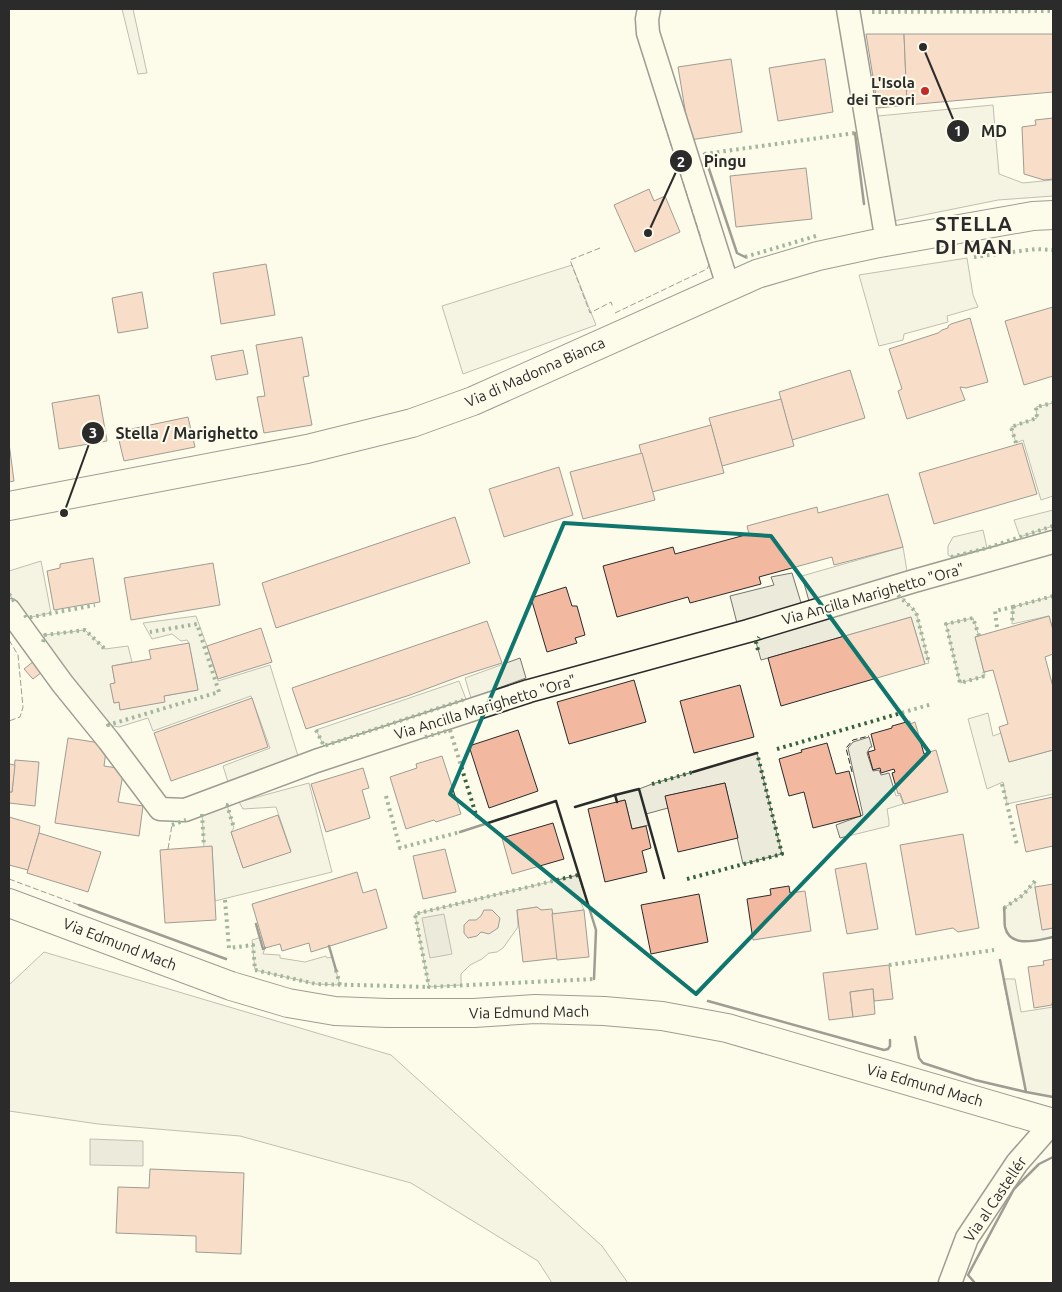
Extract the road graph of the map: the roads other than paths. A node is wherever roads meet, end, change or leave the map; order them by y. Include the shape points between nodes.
1 (649, 9) edge
2 (848, 9) edge
3 (1053, 215) edge
4 (886, 242) junction
5 (728, 286) junction
6 (9, 506) edge
7 (1053, 542) edge
8 (9, 610) edge
9 (9, 903) edge
10 (1053, 1123) edge
11 (950, 1283) edge

1 - 5 street via 648,33
2 - 4 street
3 - 4 main road, Via di Madonna Bianca
4 - 5 main road, Via di Madonna Bianca via 818,256
5 - 6 main road, Via di Madonna Bianca via 473,401 412,423 307,449
7 - 8 street, Via Ancilla Marighetto "Ora" via 529,691 316,761 185,810 160,809
9 - 10 main road, Via Edmund Mach via 231,986 288,1003 334,1011 387,1013 535,1009 604,1010 662,1016 727,1028
10 - 11 street, Via al Castellér via 1018,1163 966,1238

